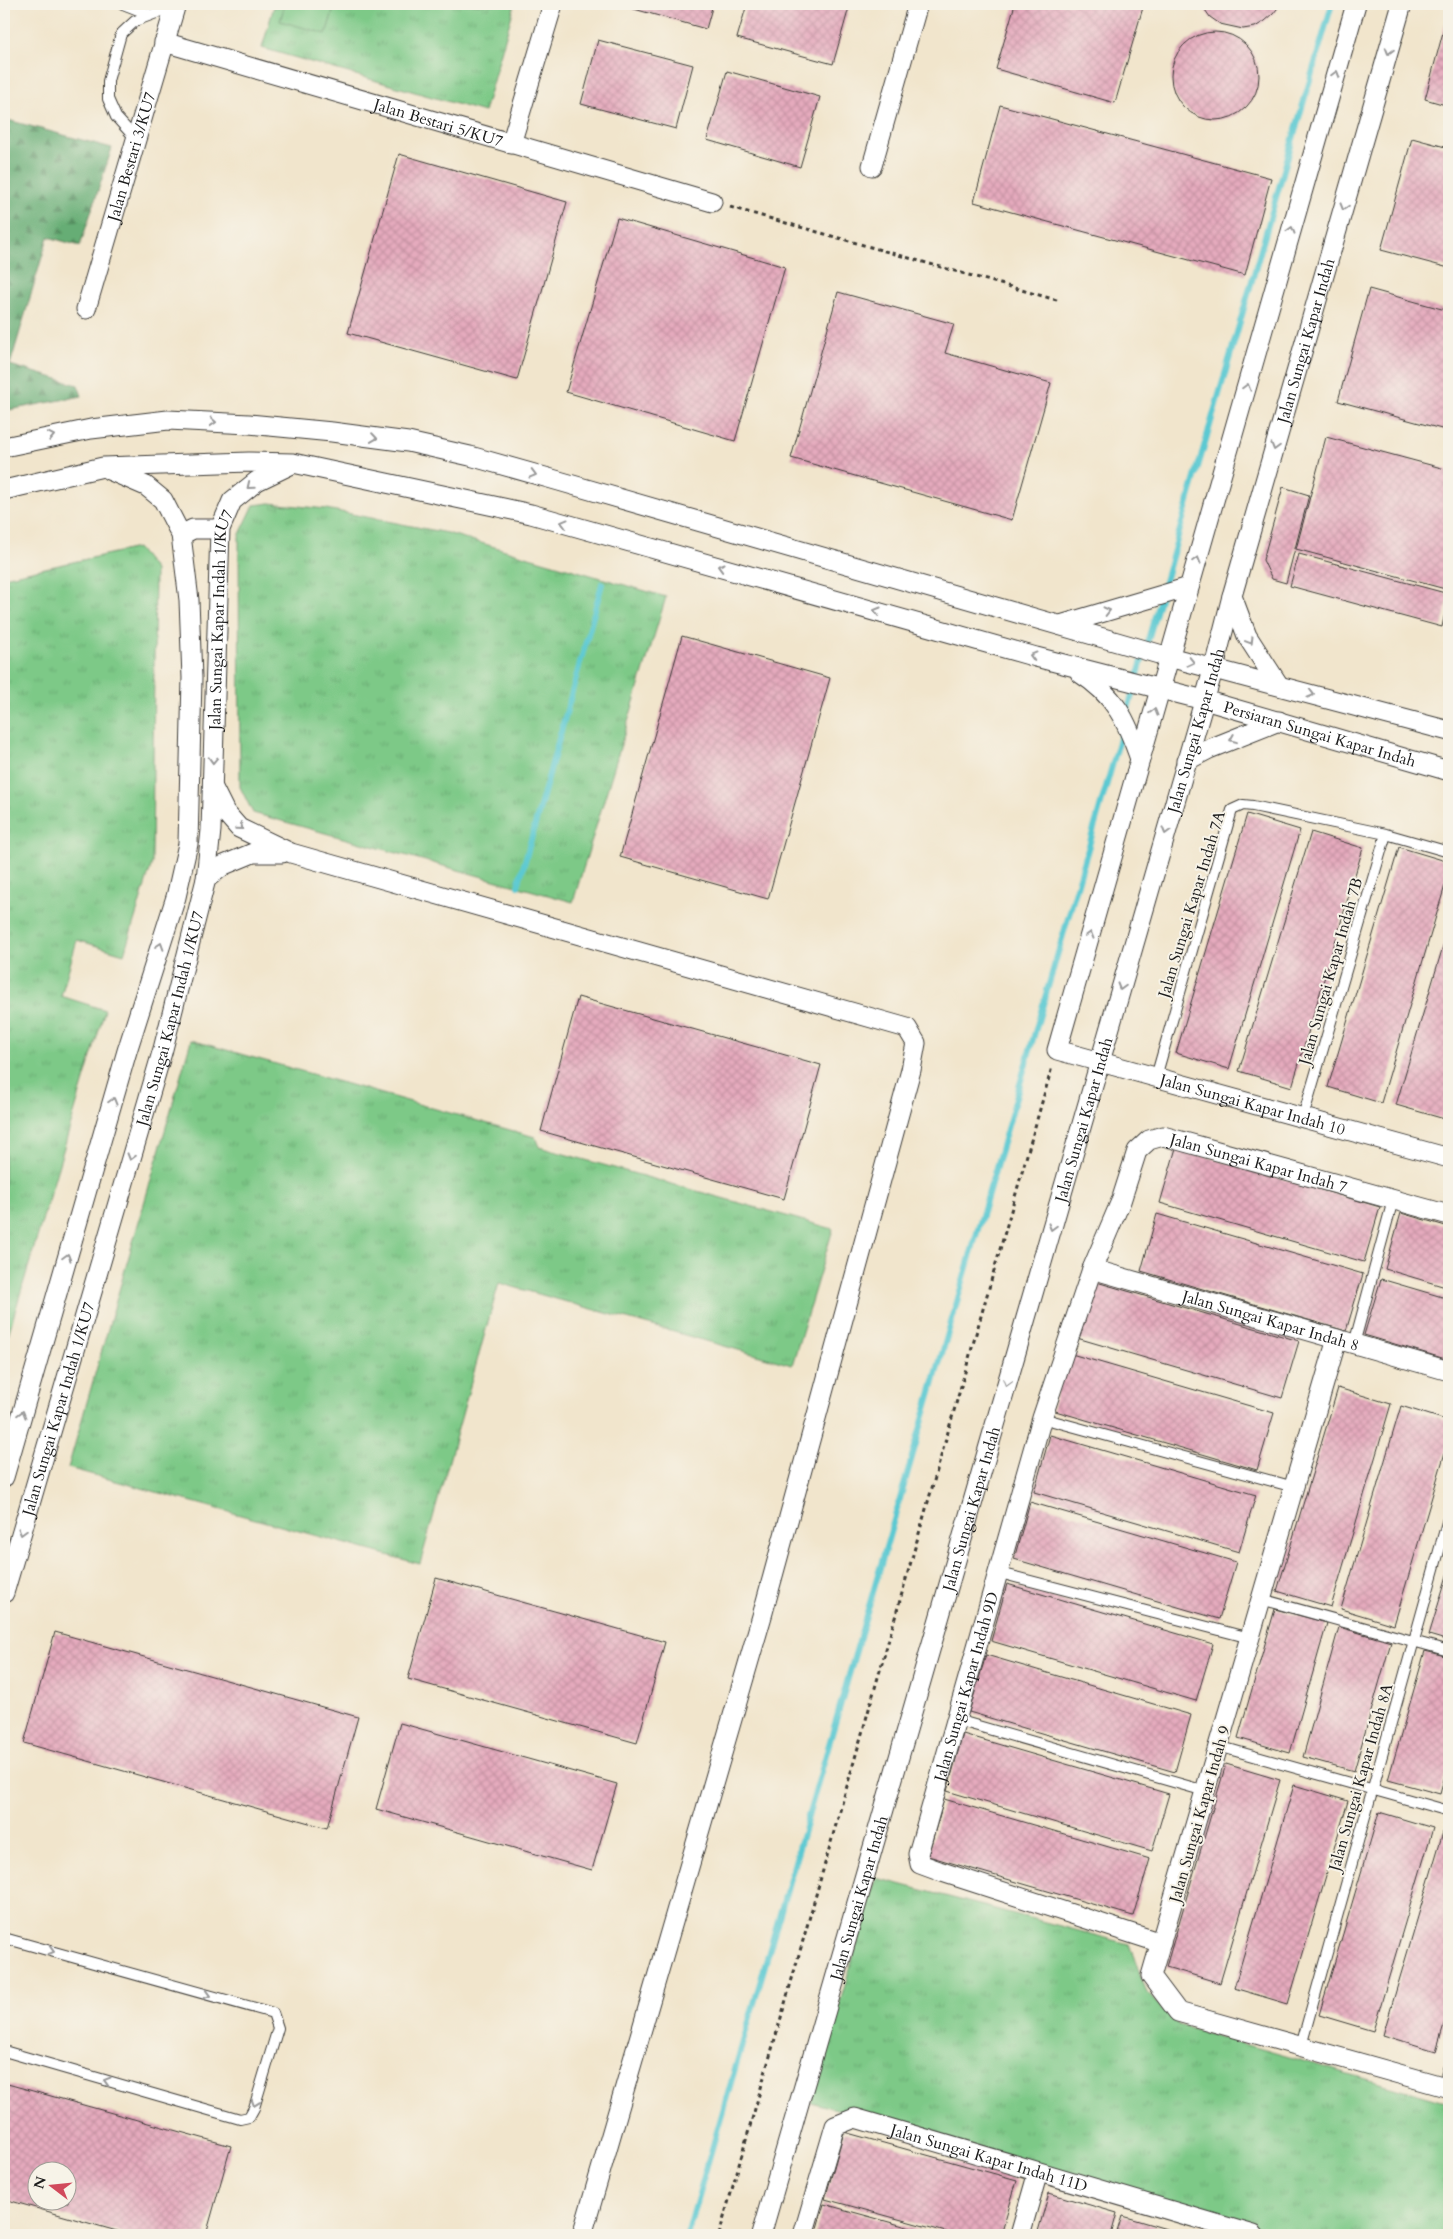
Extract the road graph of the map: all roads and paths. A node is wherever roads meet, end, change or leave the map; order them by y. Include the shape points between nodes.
1 (123, 4) edge
2 (552, 4) edge
3 (918, 4) edge
4 (1356, 4) edge
5 (1402, 4) edge
6 (175, 5) edge
7 (151, 15) junction
8 (164, 42) junction
9 (136, 139) junction
10 (511, 144) junction
11 (872, 166) dead end
12 (712, 202) joint
13 (1060, 301) dead end
14 (86, 309) dead end
15 (4, 447) edge
16 (293, 463) junction
17 (103, 467) junction
18 (4, 490) edge
19 (220, 529) junction
20 (181, 535) junction
21 (1189, 588) junction
22 (1232, 596) junction
23 (1060, 625) junction
24 (1162, 655) junction
25 (1066, 664) junction
26 (1214, 667) junction
27 (1278, 684) junction
28 (1153, 687) junction
29 (1204, 700) junction
30 (1278, 722) junction
31 (1449, 731) edge
32 (1140, 759) junction
33 (1186, 762) junction
34 (1449, 771) edge
35 (213, 788) junction
36 (1386, 834) junction
37 (1449, 852) edge
38 (291, 853) junction
39 (206, 879) junction
40 (1057, 1050) junction
41 (1099, 1061) junction
42 (1156, 1076) junction
43 (1303, 1118) junction
44 (1449, 1158) edge
45 (1393, 1200) junction
46 (1449, 1215) edge
47 (1092, 1269) junction
48 (1346, 1341) junction
49 (1449, 1370) edge
50 (1042, 1418) junction
51 (4, 1477) edge
52 (1294, 1487) junction
53 (1449, 1515) edge
54 (1000, 1573) junction
55 (4, 1593) edge
56 (1261, 1599) junction
57 (1250, 1638) junction
58 (1414, 1642) junction
59 (1449, 1651) edge
60 (957, 1720) junction
61 (1218, 1746) junction
62 (1373, 1788) junction
63 (1205, 1791) junction
64 (1449, 1811) edge
65 (4, 1938) edge
66 (1161, 1943) junction
67 (1301, 2046) junction
68 (4, 2051) edge
69 (1449, 2066) edge
70 (1446, 2087) edge
71 (1038, 2172) junction
72 (1210, 2229) edge
73 (582, 2235) edge
74 (719, 2235) edge
75 (761, 2235) edge
76 (803, 2235) edge
77 (1020, 2235) edge
78 (1254, 2235) edge

1 - 7 lane
2 - 10 street
3 - 11 street
21 -> 4 street
5 -> 22 street, Jalan Sungai Kapar Indah
6 - 7 lane
6 - 8 street, Jalan Bestari 3/KU7
7 - 9 lane via 135,21 121,34 108,81 108,99 116,117
8 - 9 street, Jalan Bestari 3/KU7
8 - 10 street, Jalan Bestari 5/KU7
9 - 14 street, Jalan Bestari 3/KU7
10 - 12 street, Jalan Bestari 5/KU7
12 - 13 path
15 -> 23 street via 91,429 168,420 249,424 408,442 552,479
16 - 17 street, Persiaran Sungai Kapar Indah
16 -> 19 street, Jalan Sungai Kapar Indah 1/KU7 via 257,481 232,501
25 -> 16 street, Persiaran Sungai Kapar Indah via 531,514
17 - 18 street, Persiaran Sungai Kapar Indah
17 - 20 street, Jalan Sungai Kapar Indah 1/KU7 via 146,486 163,500
19 - 20 street via 193,530
19 -> 35 street, Jalan Sungai Kapar Indah 1/KU7
51 -> 20 street, Jalan Sungai Kapar Indah 1/KU7 via 127,1051 176,897 188,844 192,678 189,600
23 -> 21 street
21 - 24 street
22 - 26 street, Jalan Sungai Kapar Indah
22 -> 27 street via 1246,636
23 - 24 street
24 -> 26 street
24 - 28 street
25 - 28 street, Persiaran Sungai Kapar Indah
25 - 32 street via 1095,682 1115,703 1129,726
26 - 27 street
26 - 29 street, Jalan Sungai Kapar Indah
27 -> 31 street
28 - 29 street, Persiaran Sungai Kapar Indah
32 -> 28 street
29 - 30 street, Persiaran Sungai Kapar Indah
29 - 33 street, Jalan Sungai Kapar Indah
30 -> 33 street
30 - 34 street, Persiaran Sungai Kapar Indah
40 -> 32 street
33 -> 41 street, Jalan Sungai Kapar Indah
35 -> 38 street via 239,828
35 - 39 street, Jalan Sungai Kapar Indah 1/KU7
36 - 37 lane, Jalan Sungai Kapar Indah 7A
36 - 42 lane, Jalan Sungai Kapar Indah 7A via 1253,806 1243,805 1232,810
36 - 43 lane, Jalan Sungai Kapar Indah 7B
38 - 39 street via 253,853 224,865
38 - 73 street via 907,1028 916,1043 762,1616
39 -> 55 street, Jalan Sungai Kapar Indah 1/KU7 via 162,1049
40 - 41 street, Jalan Sungai Kapar Indah 10
40 - 74 path
41 - 42 street, Jalan Sungai Kapar Indah 10
41 -> 75 street, Jalan Sungai Kapar Indah
42 - 43 street, Jalan Sungai Kapar Indah 10
43 - 44 street, Jalan Sungai Kapar Indah 10
45 - 46 street, Jalan Sungai Kapar Indah 7
45 - 47 street, Jalan Sungai Kapar Indah 7 via 1163,1136 1148,1140 1136,1151 1121,1201
45 - 48 lane
47 - 48 street, Jalan Sungai Kapar Indah 8
47 - 50 street, Jalan Sungai Kapar Indah 9D
48 - 49 street, Jalan Sungai Kapar Indah 8
48 - 52 street, Jalan Sungai Kapar Indah 9
50 - 52 lane
50 - 54 street, Jalan Sungai Kapar Indah 9D
52 - 56 street, Jalan Sungai Kapar Indah 9
53 - 58 lane, Jalan Sungai Kapar Indah 8A
54 - 57 lane
54 - 60 street, Jalan Sungai Kapar Indah 9D
56 - 57 street, Jalan Sungai Kapar Indah 9
56 - 58 lane
57 - 61 street, Jalan Sungai Kapar Indah 9
58 - 59 lane
58 - 62 lane, Jalan Sungai Kapar Indah 8A
60 - 63 lane
60 - 66 street, Jalan Sungai Kapar Indah 9D via 918,1854 920,1864
61 - 62 lane
61 - 63 street, Jalan Sungai Kapar Indah 9
62 - 64 lane
62 - 67 lane, Jalan Sungai Kapar Indah 8A
63 - 66 street, Jalan Sungai Kapar Indah 9
65 -> 68 lane via 273,2013 278,2028 254,2108 249,2117 240,2118
66 - 67 street, Jalan Sungai Kapar Indah 9 via 1151,1976 1178,2012
67 - 70 street, Jalan Sungai Kapar Indah 9
69 - 70 lane
71 - 72 street, Jalan Sungai Kapar Indah 11D
71 - 76 street, Jalan Sungai Kapar Indah 11D via 855,2118 835,2126
71 - 77 street
72 - 78 street, Jalan Sungai Kapar Indah 11D

